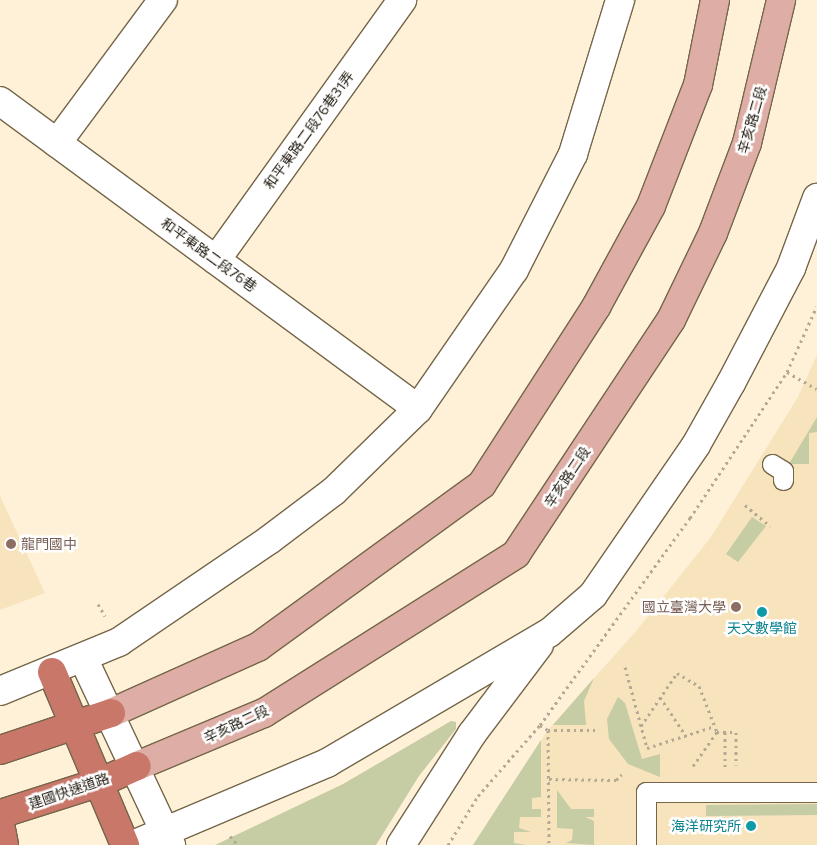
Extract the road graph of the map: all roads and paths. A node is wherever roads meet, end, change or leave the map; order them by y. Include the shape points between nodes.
1 (163, 0) edge
2 (402, 0) edge
3 (620, 0) edge
4 (715, 0) edge
5 (781, 0) edge
6 (0, 101) edge
7 (58, 143) junction
8 (817, 198) edge
9 (216, 260) junction
10 (787, 372) dead end
11 (817, 389) edge
12 (418, 409) junction
13 (772, 464) dead end
14 (782, 480) dead end
15 (745, 505) dead end
16 (770, 526) dead end
17 (549, 632) junction
18 (83, 658) junction
19 (625, 667) dead end
20 (52, 672) junction
21 (0, 691) edge
22 (660, 697) junction
23 (111, 713) junction
24 (77, 724) junction
25 (540, 724) dead end
26 (641, 726) junction
27 (715, 726) junction
28 (548, 730) junction
29 (595, 730) dead end
30 (717, 732) junction
31 (725, 732) junction
32 (686, 736) junction
33 (0, 750) edge
34 (137, 766) junction
35 (725, 771) dead end
36 (622, 774) dead end
37 (549, 779) junction
38 (101, 782) junction
39 (682, 792) junction
40 (737, 792) junction
41 (817, 792) edge
42 (0, 814) edge
43 (0, 824) edge
44 (169, 839) edge
45 (4, 845) edge
46 (125, 845) edge
47 (133, 845) edge
48 (401, 845) edge
49 (549, 845) edge
50 (646, 845) edge

1 - 7 main road
2 - 9 main road, 和平東路二段76巷31弄
3 - 12 main road via 573,154 514,270
4 - 23 main road via 698,85 651,206 596,306 482,484 258,647
5 - 34 main road, 辛亥路二段 via 747,143 709,242 671,320 516,554 264,713
6 - 7 main road, 和平東路二段76巷
7 - 9 main road, 和平東路二段76巷
8 - 17 main road via 787,277 696,445 593,595
9 - 12 main road, 和平東路二段76巷
10 - 11 path
12 - 18 main road via 334,491 269,540 119,642
13 - 14 lane via 782,471
15 - 16 path
17 - 44 main road via 328,763
17 - 48 main road via 472,734
18 - 20 main road
18 - 23 main road
19 - 26 path
20 - 21 main road
20 - 24 highway
22 - 26 path
22 - 27 path via 677,673 699,686
22 - 32 path
23 - 24 highway
23 - 34 main road
24 - 33 highway
24 - 38 highway
25 - 28 path
26 - 32 path via 647,748
27 - 30 path
27 - 32 path
28 - 29 path
28 - 37 path
30 - 31 path
30 - 39 path via 682,781
31 - 35 path
31 - 40 path via 736,732
34 - 38 highway, 建國快速道路
34 - 44 main road
36 - 37 path via 616,780
37 - 49 path
38 - 42 highway, 建國快速道路
38 - 46 highway
39 - 40 lane
39 - 50 lane via 646,792
40 - 41 lane
43 - 45 highway
44 - 47 main road

